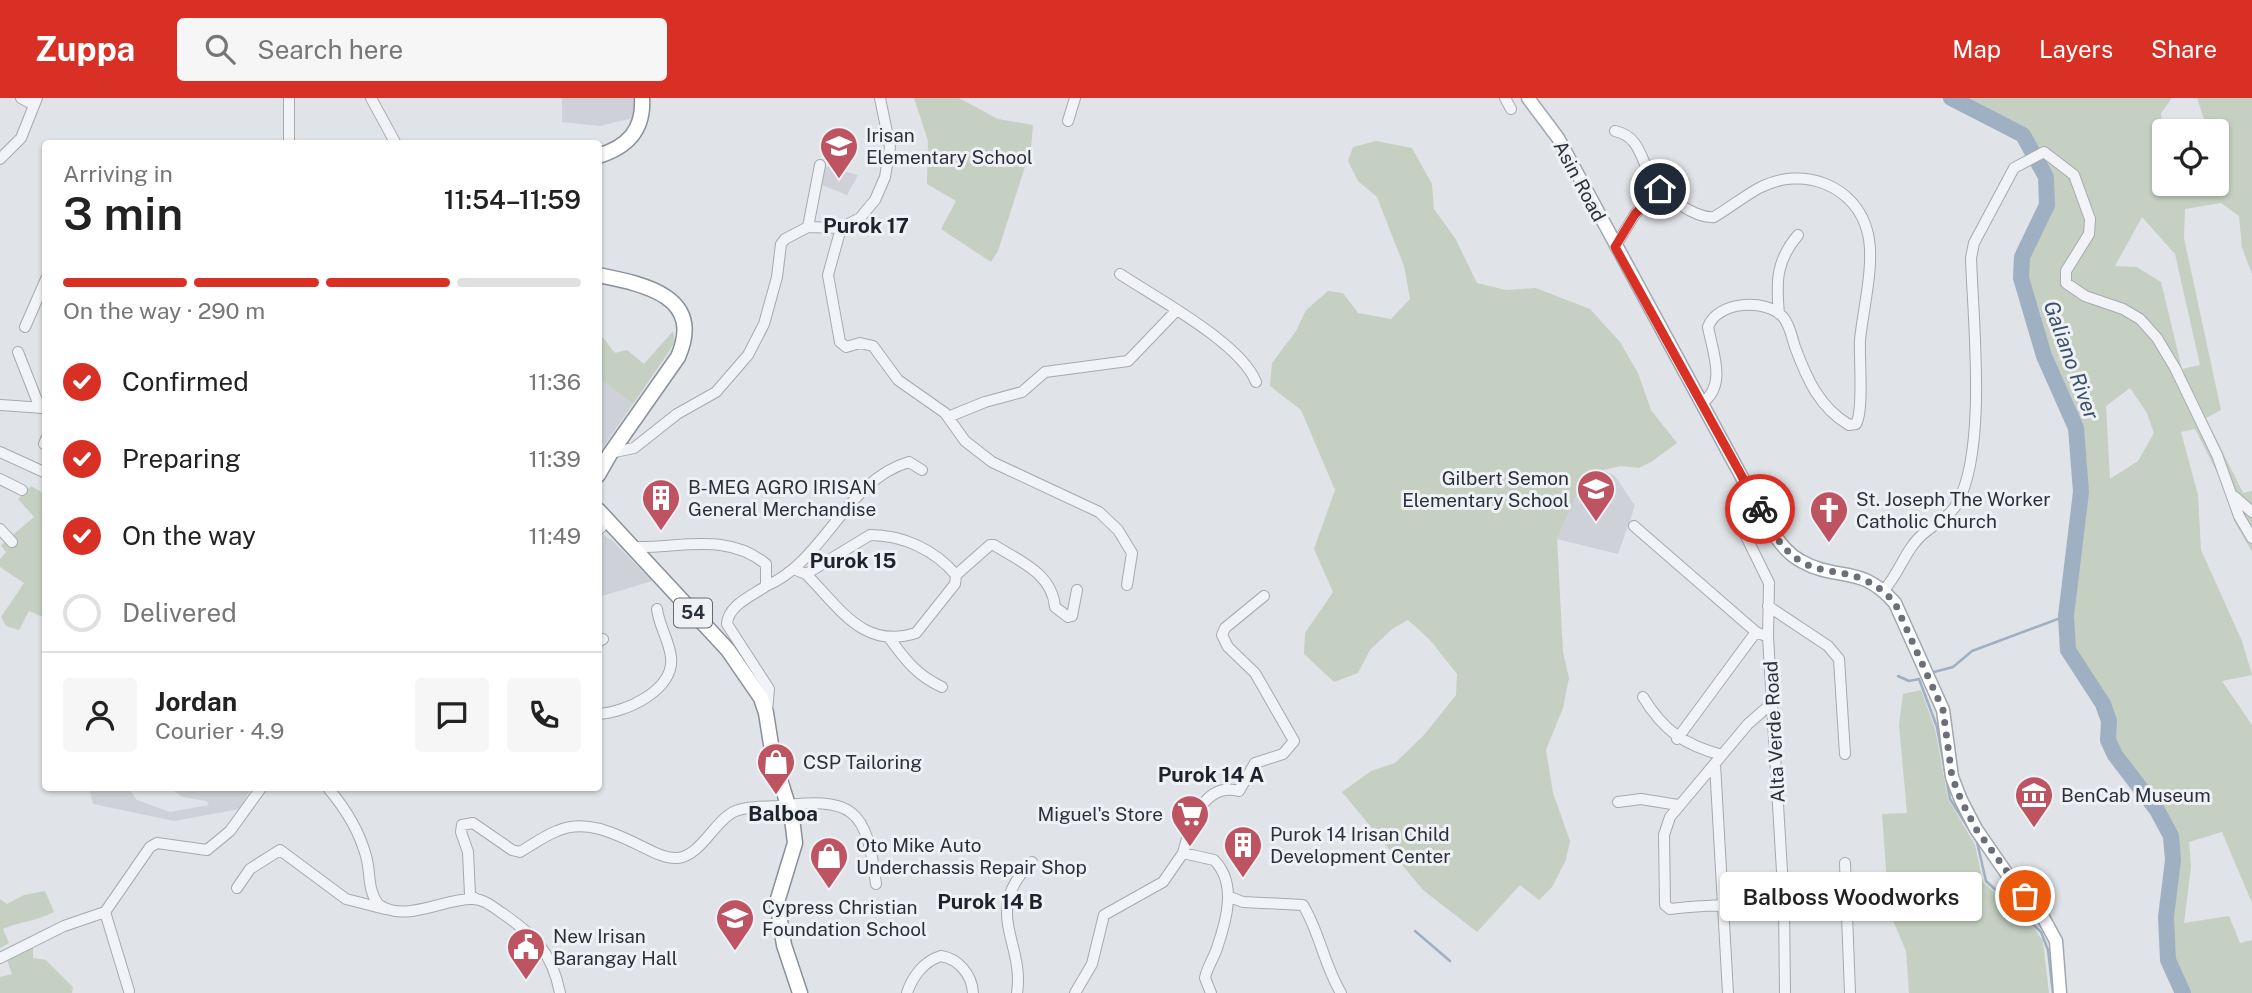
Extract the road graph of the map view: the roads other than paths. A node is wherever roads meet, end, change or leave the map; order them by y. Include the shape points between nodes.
1 (21, 98) edge
2 (289, 98) edge
3 (371, 98) edge
4 (642, 98) edge
5 (880, 98) edge
6 (1075, 98) edge
7 (1505, 98) edge
8 (1528, 98) edge
9 (35, 101) edge
10 (1511, 109) dead end
11 (1068, 121) dead end
12 (1615, 131) dead end
13 (289, 140) edge
14 (394, 140) edge
15 (602, 154) edge
16 (0, 159) edge
17 (820, 165) dead end
18 (1660, 189) junction
19 (808, 227) junction
20 (841, 228) junction
21 (1798, 235) dead end
22 (1615, 247) junction
23 (1120, 274) dead end
24 (602, 276) edge
25 (42, 287) edge
26 (35, 302) junction
27 (42, 305) edge
28 (1176, 311) junction
29 (1779, 314) junction
30 (25, 327) dead end
31 (18, 352) dead end
32 (1256, 382) dead end
33 (1702, 403) junction
34 (0, 405) edge
35 (42, 406) edge
36 (42, 408) edge
37 (948, 417) junction
38 (0, 452) edge
39 (610, 454) junction
40 (602, 468) edge
41 (922, 470) dead end
42 (42, 471) edge
43 (1743, 478) junction
44 (0, 479) edge
45 (22, 490) dead end
46 (2235, 498) junction
47 (2252, 512) edge
48 (603, 526) edge
49 (1634, 526) dead end
50 (0, 529) edge
51 (2252, 538) edge
52 (12, 542) dead end
53 (635, 547) junction
54 (801, 572) junction
55 (956, 575) junction
56 (1127, 585) dead end
57 (766, 586) junction
58 (1077, 590) dead end
59 (1884, 590) junction
60 (1264, 596) dead end
61 (1769, 606) junction
62 (657, 609) dead end
63 (1756, 632) junction
64 (1768, 637) junction
65 (890, 639) junction
66 (942, 687) dead end
67 (1643, 697) dead end
68 (1772, 703) junction
69 (602, 713) edge
70 (766, 713) junction
71 (1677, 738) junction
72 (1845, 754) dead end
73 (1722, 755) junction
74 (1715, 764) junction
75 (261, 791) edge
76 (330, 791) edge
77 (1618, 803) dead end
78 (788, 805) junction
79 (1678, 805) junction
80 (1183, 853) junction
81 (1032, 862) dead end
82 (1845, 863) dead end
83 (876, 884) dead end
84 (237, 888) dead end
85 (1230, 897) junction
86 (1845, 898) junction
87 (476, 899) junction
88 (1722, 903) junction
89 (1784, 905) junction
90 (386, 909) junction
91 (106, 912) junction
92 (0, 958) edge
93 (129, 991) dead end
94 (560, 993) edge
95 (800, 993) edge
96 (907, 993) edge
97 (973, 993) edge
98 (1017, 993) edge
99 (1075, 993) edge
100 (1211, 993) edge
101 (1341, 993) edge
102 (1728, 993) edge
103 (1785, 993) edge
104 (1850, 993) edge
105 (2060, 993) edge

1 - 9 street
2 - 13 street
3 - 14 street
4 - 15 highway via 641,121 632,138
5 - 20 street via 890,147 885,177 867,211
6 - 11 street
7 - 10 street
8 - 22 main road, Asin Road via 1558,138
9 - 16 street via 21,138
12 - 18 street via 1633,139
17 - 19 street
18 - 22 street via 1635,214
18 - 29 street via 1707,218 1760,187 1801,177 1835,187 1854,204 1868,235 1869,258 1856,424 1843,422 1817,396
19 - 20 street
19 - 39 street via 781,244 772,300 758,339 716,392 677,414 634,448
20 - 37 street via 828,275 840,342 846,347 873,346 898,380
21 - 29 street via 1777,275
22 - 33 main road, Asin Road
23 - 28 street
24 - 39 highway via 656,288 677,307 685,330 678,357
25 - 26 street
26 - 27 street
26 - 30 street
28 - 32 street via 1244,360
28 - 37 street via 1125,362 1045,372 1021,392
29 - 33 street via 1745,305 1714,315 1708,327 1717,386
31 - 35 street
33 - 43 main road, Asin Road
34 - 36 street
37 - 56 street via 965,441 992,462 1090,507 1109,521 1132,553
38 - 42 street
39 - 40 highway
41 - 54 street via 909,462 896,466 864,491
43 - 59 main road, Asin Road via 1770,529 1791,555 1806,564 1858,575
43 - 61 street, Alta Verde Road via 1741,526 1767,575
44 - 45 street
46 - 47 street
46 - 51 street
46 - 59 street via 2157,338 2131,314 2085,296 2066,283 2066,271 2089,234 2090,219 2074,174 2043,152 2014,168 1974,243 1976,390 1961,496 1951,513 1918,539
48 - 53 highway, 54
49 - 63 street
50 - 52 street
53 - 57 street via 732,545 766,564
53 - 70 highway, 54 via 728,650 750,679
54 - 55 street via 870,535 881,535 921,547
54 - 57 street
54 - 65 street via 858,626 870,635
55 - 58 street via 994,545 1040,573 1055,607 1068,617
55 - 65 street via 955,583 916,633
57 - 70 street via 727,615 727,624 769,689
59 - 105 main road via 1895,603 1943,710 1952,777 1961,800 1976,829 2056,941
60 - 80 street via 1222,635 1255,673 1294,741 1283,754 1255,763 1239,791 1228,788 1209,796 1194,817
61 - 64 street, Alta Verde Road
61 - 72 street via 1828,646 1839,659
62 - 69 street via 671,669 652,693 622,709
63 - 64 street
63 - 71 street
64 - 68 street, Alta Verde Road
65 - 66 street via 915,671
67 - 71 street
68 - 73 street
68 - 89 street, Alta Verde Road
70 - 78 highway, 54
71 - 73 street
73 - 74 street
74 - 79 street
74 - 88 street
75 - 91 street via 230,831 207,850 166,843 150,848
76 - 90 street via 355,828 372,895
77 - 79 street via 1641,799
78 - 83 street via 831,803 860,822 873,853
78 - 87 street via 731,813 679,858 656,854 596,827 557,831 520,852 473,823 462,825 470,895
78 - 95 highway, 54 via 796,843 776,902
79 - 88 street via 1664,835 1665,905 1671,909
80 - 85 street via 1213,860 1228,884
80 - 99 street via 1163,882 1104,915 1092,964
81 - 98 street via 1016,881 1007,906
82 - 86 street
84 - 90 street via 250,869 281,850 346,900
85 - 100 street via 1205,978
85 - 101 street via 1243,902 1303,905
86 - 89 street
86 - 104 street
87 - 90 street
87 - 94 street via 535,937
88 - 89 street
88 - 102 street
89 - 103 street, Alta Verde Road
91 - 92 street via 64,926
91 - 93 street
96 - 97 street via 921,968 941,956 959,964 970,978

